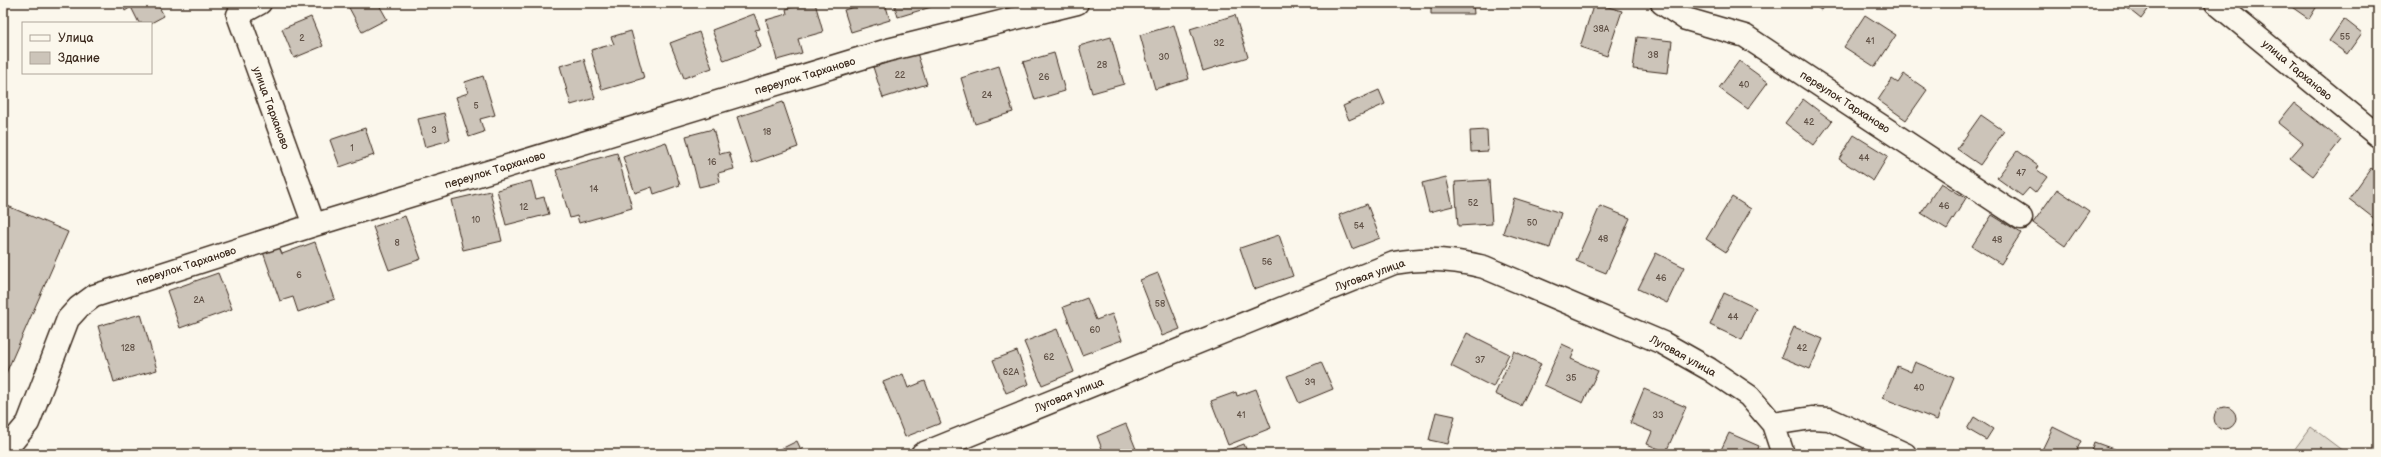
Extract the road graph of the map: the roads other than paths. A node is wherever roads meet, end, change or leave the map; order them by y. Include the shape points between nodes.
1 (260, 3) edge
2 (1077, 3) edge
3 (1662, 3) edge
4 (2216, 3) edge
5 (2378, 136) edge
6 (2021, 218) dead end
7 (314, 225) junction
8 (1773, 424) junction
9 (3, 453) edge
10 (922, 454) edge
11 (1783, 454) edge
12 (1904, 454) edge

1 - 7 street, улица Тарханово via 238,15
2 - 7 street, переулок Тарханово via 888,50
3 - 6 street, переулок Тарханово via 1686,19 1745,36
4 - 5 street, улица Тарханово
7 - 9 street, переулок Тарханово via 94,296 79,306 68,319 28,424
8 - 10 street, Луговая улица via 1749,396 1710,369 1663,343 1484,267 1460,261 1417,259 1394,263
8 - 11 street, Луговая улица
8 - 12 street via 1812,418 1829,419

